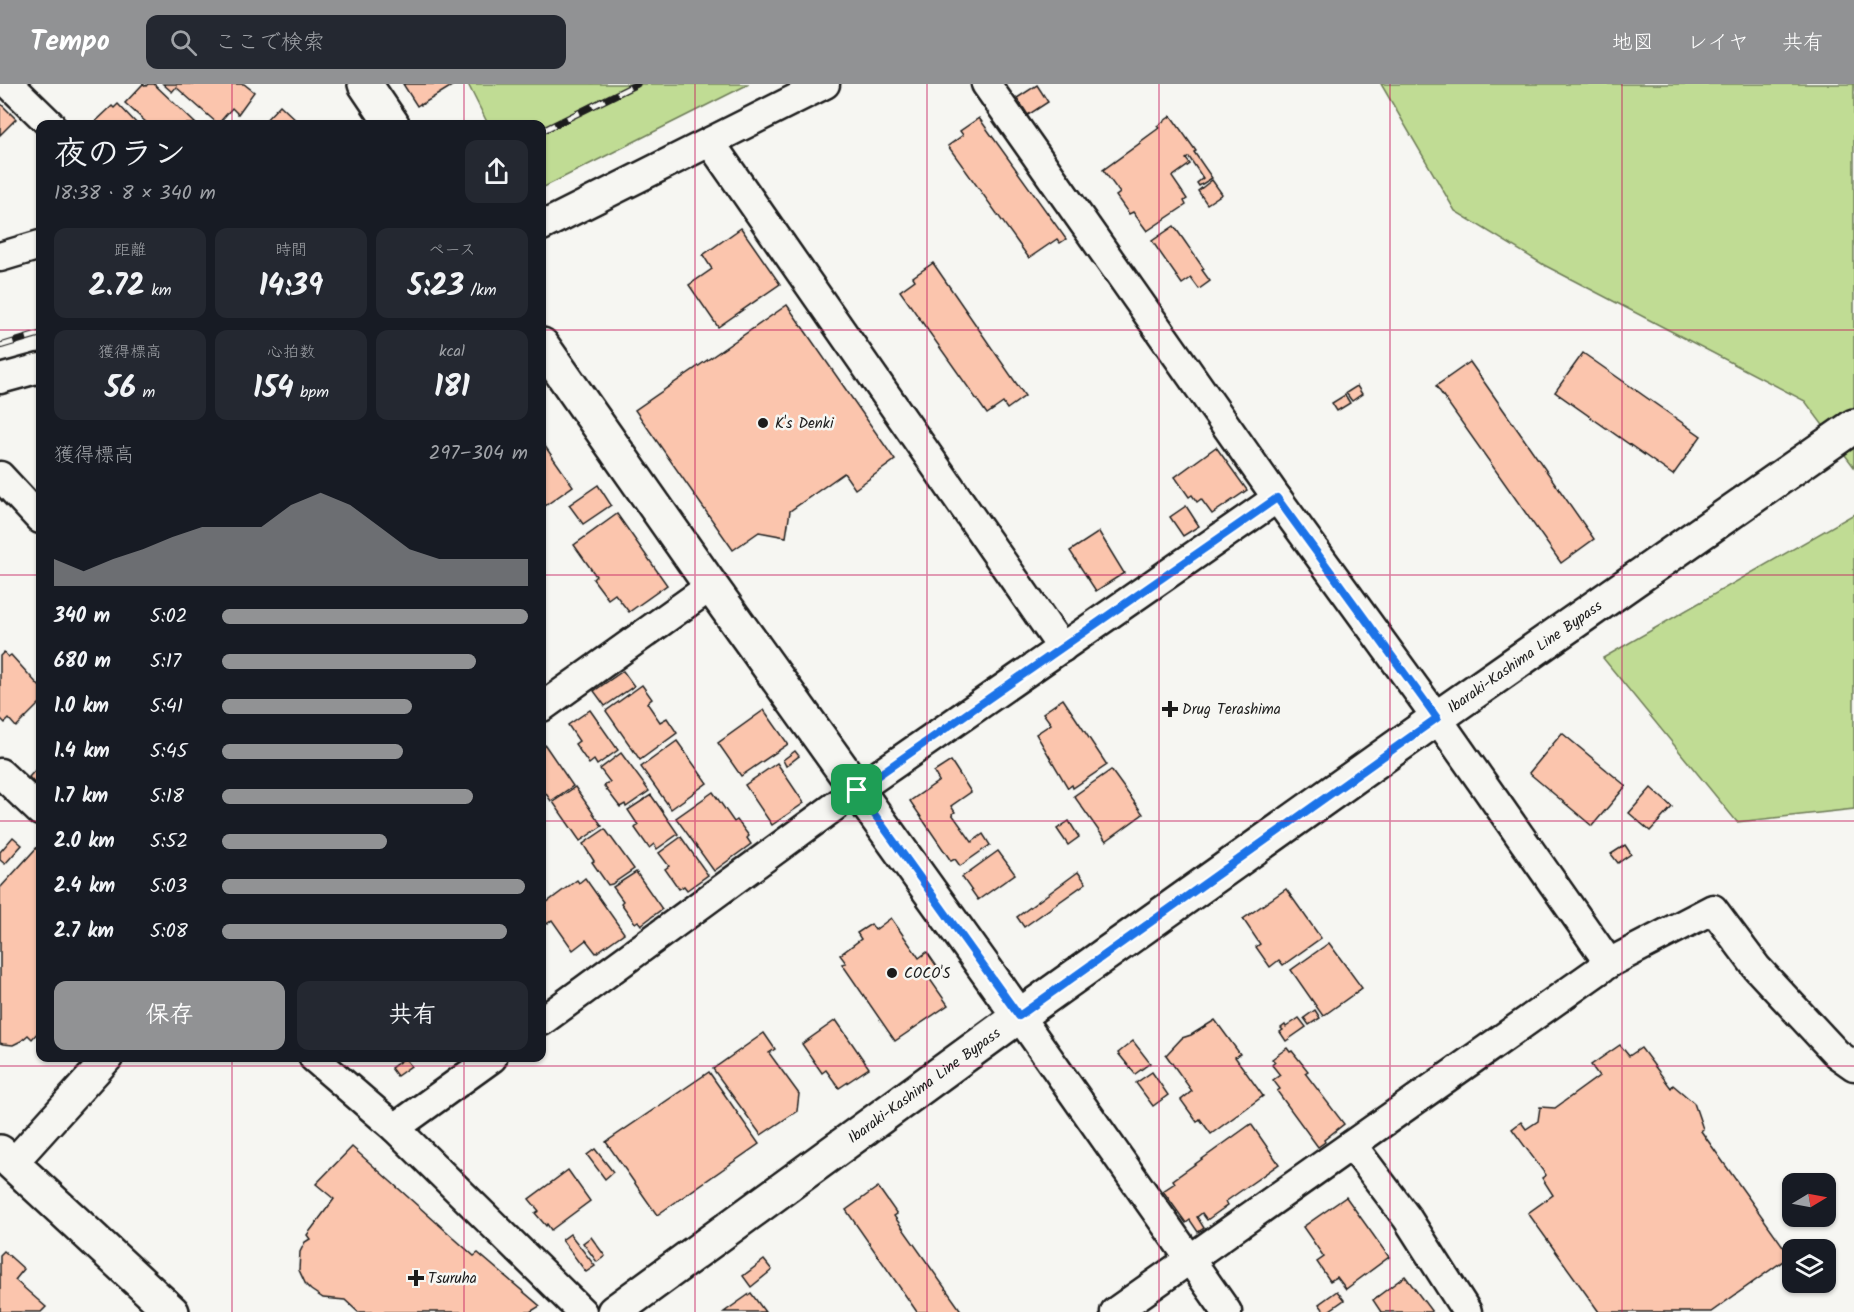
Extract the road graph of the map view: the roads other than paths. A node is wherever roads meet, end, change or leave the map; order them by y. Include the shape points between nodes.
1 (9, 84) edge
2 (365, 84) edge
3 (825, 84) edge
4 (986, 84) edge
5 (46, 120) edge
6 (389, 120) edge
7 (710, 142) junction
8 (546, 224) edge
9 (36, 246) edge
10 (0, 257) edge
11 (546, 351) edge
12 (36, 369) edge
13 (0, 379) edge
14 (1854, 426) edge
15 (0, 476) edge
16 (1277, 498) junction
17 (36, 515) edge
18 (711, 586) junction
19 (1062, 648) junction
20 (546, 704) edge
21 (1437, 718) junction
22 (0, 774) edge
23 (857, 790) junction
24 (36, 807) edge
25 (1609, 963) junction
26 (1019, 1016) junction
27 (546, 1018) edge
28 (104, 1062) edge
29 (319, 1062) edge
30 (486, 1062) edge
31 (1854, 1066) edge
32 (395, 1128) junction
33 (1352, 1145) junction
34 (6, 1157) edge
35 (1190, 1259) junction
36 (172, 1312) edge
37 (582, 1312) edge
38 (614, 1312) edge
39 (1115, 1312) edge
40 (1227, 1312) edge
41 (1467, 1312) edge

1 - 5 street
2 - 6 main road
3 - 7 street
4 - 16 street
7 - 8 street
7 - 19 street
9 - 10 street
11 - 18 main road
12 - 13 street
14 - 21 main road, Ibaraki-Kashima Line Bypass
15 - 17 street
16 - 19 street
16 - 21 street
18 - 20 street
18 - 23 main road
19 - 23 street
21 - 25 street
21 - 26 main road, Ibaraki-Kashima Line Bypass
22 - 24 street
23 - 26 main road
23 - 27 street
25 - 31 street via 1713,909 1757,968 1837,1054
25 - 33 street
26 - 35 street
26 - 38 main road, Ibaraki-Kashima Line Bypass
28 - 34 street
29 - 32 street
30 - 32 street
32 - 37 street
33 - 35 street
33 - 41 street via 1407,1218
34 - 36 main road
35 - 39 street
35 - 40 street

